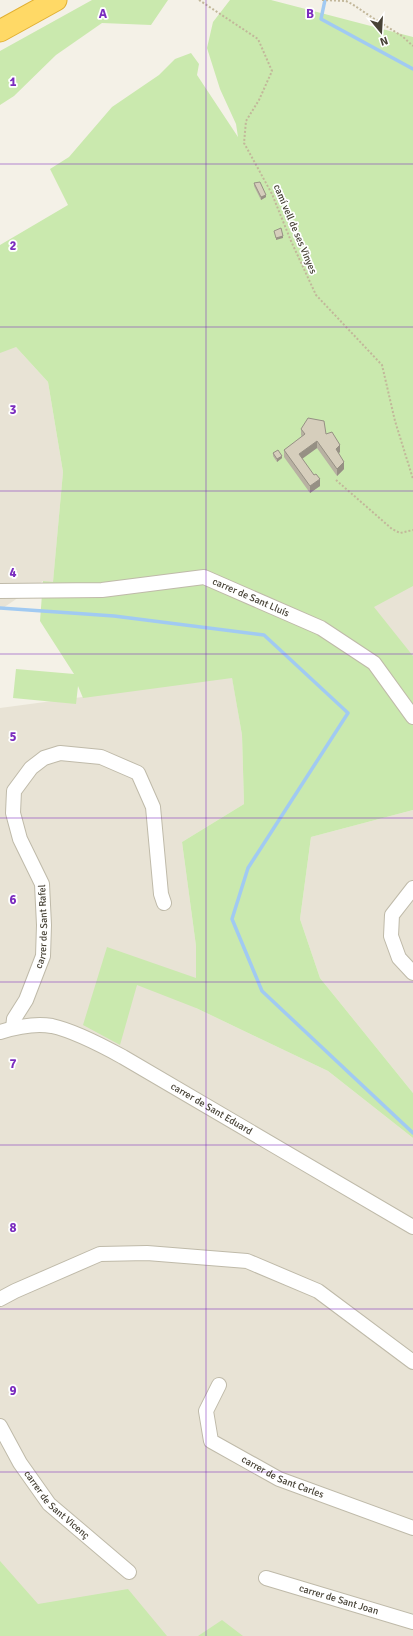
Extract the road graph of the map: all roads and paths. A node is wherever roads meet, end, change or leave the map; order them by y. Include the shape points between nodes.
1 (56, 0) edge
2 (199, 0) edge
3 (322, 0) edge
4 (347, 1) edge
5 (0, 31) edge
6 (413, 46) edge
7 (413, 479) edge
8 (336, 480) dead end
9 (413, 530) edge
10 (0, 590) edge
11 (413, 717) edge
12 (413, 888) edge
13 (164, 904) dead end
14 (413, 973) edge
15 (7, 1030) edge
16 (413, 1227) edge
17 (0, 1299) edge
18 (413, 1362) edge
19 (219, 1385) dead end
20 (0, 1426) edge
21 (413, 1528) edge
22 (129, 1572) dead end
23 (266, 1578) dead end
24 (413, 1622) edge

1 - 5 highway
2 - 7 path, camí vell de ses Vinyes via 258,39 272,71 246,121 244,143 272,194 290,241 316,295 382,365 395,421
3 - 4 path
4 - 6 path via 402,36
8 - 9 path via 392,529 400,533
10 - 11 street, carrer de Sant Lluís via 102,590 204,577 321,628 374,663
12 - 14 street via 392,915 391,936 399,958
13 - 15 street, carrer de Sant Rafel via 153,807 138,773 100,757 60,753 44,758 30,768 14,791 13,813 20,839 42,884 43,956 26,1000
15 - 16 street, carrer de Sant Eduard via 32,1025 52,1026 96,1043
17 - 18 street via 100,1254 147,1253 247,1260 318,1291
19 - 21 street, carrer de Sant Carles via 206,1411 211,1441 279,1479
20 - 22 street, carrer de Sant Vicenç via 20,1463 49,1504
23 - 24 street, carrer de Sant Joan

